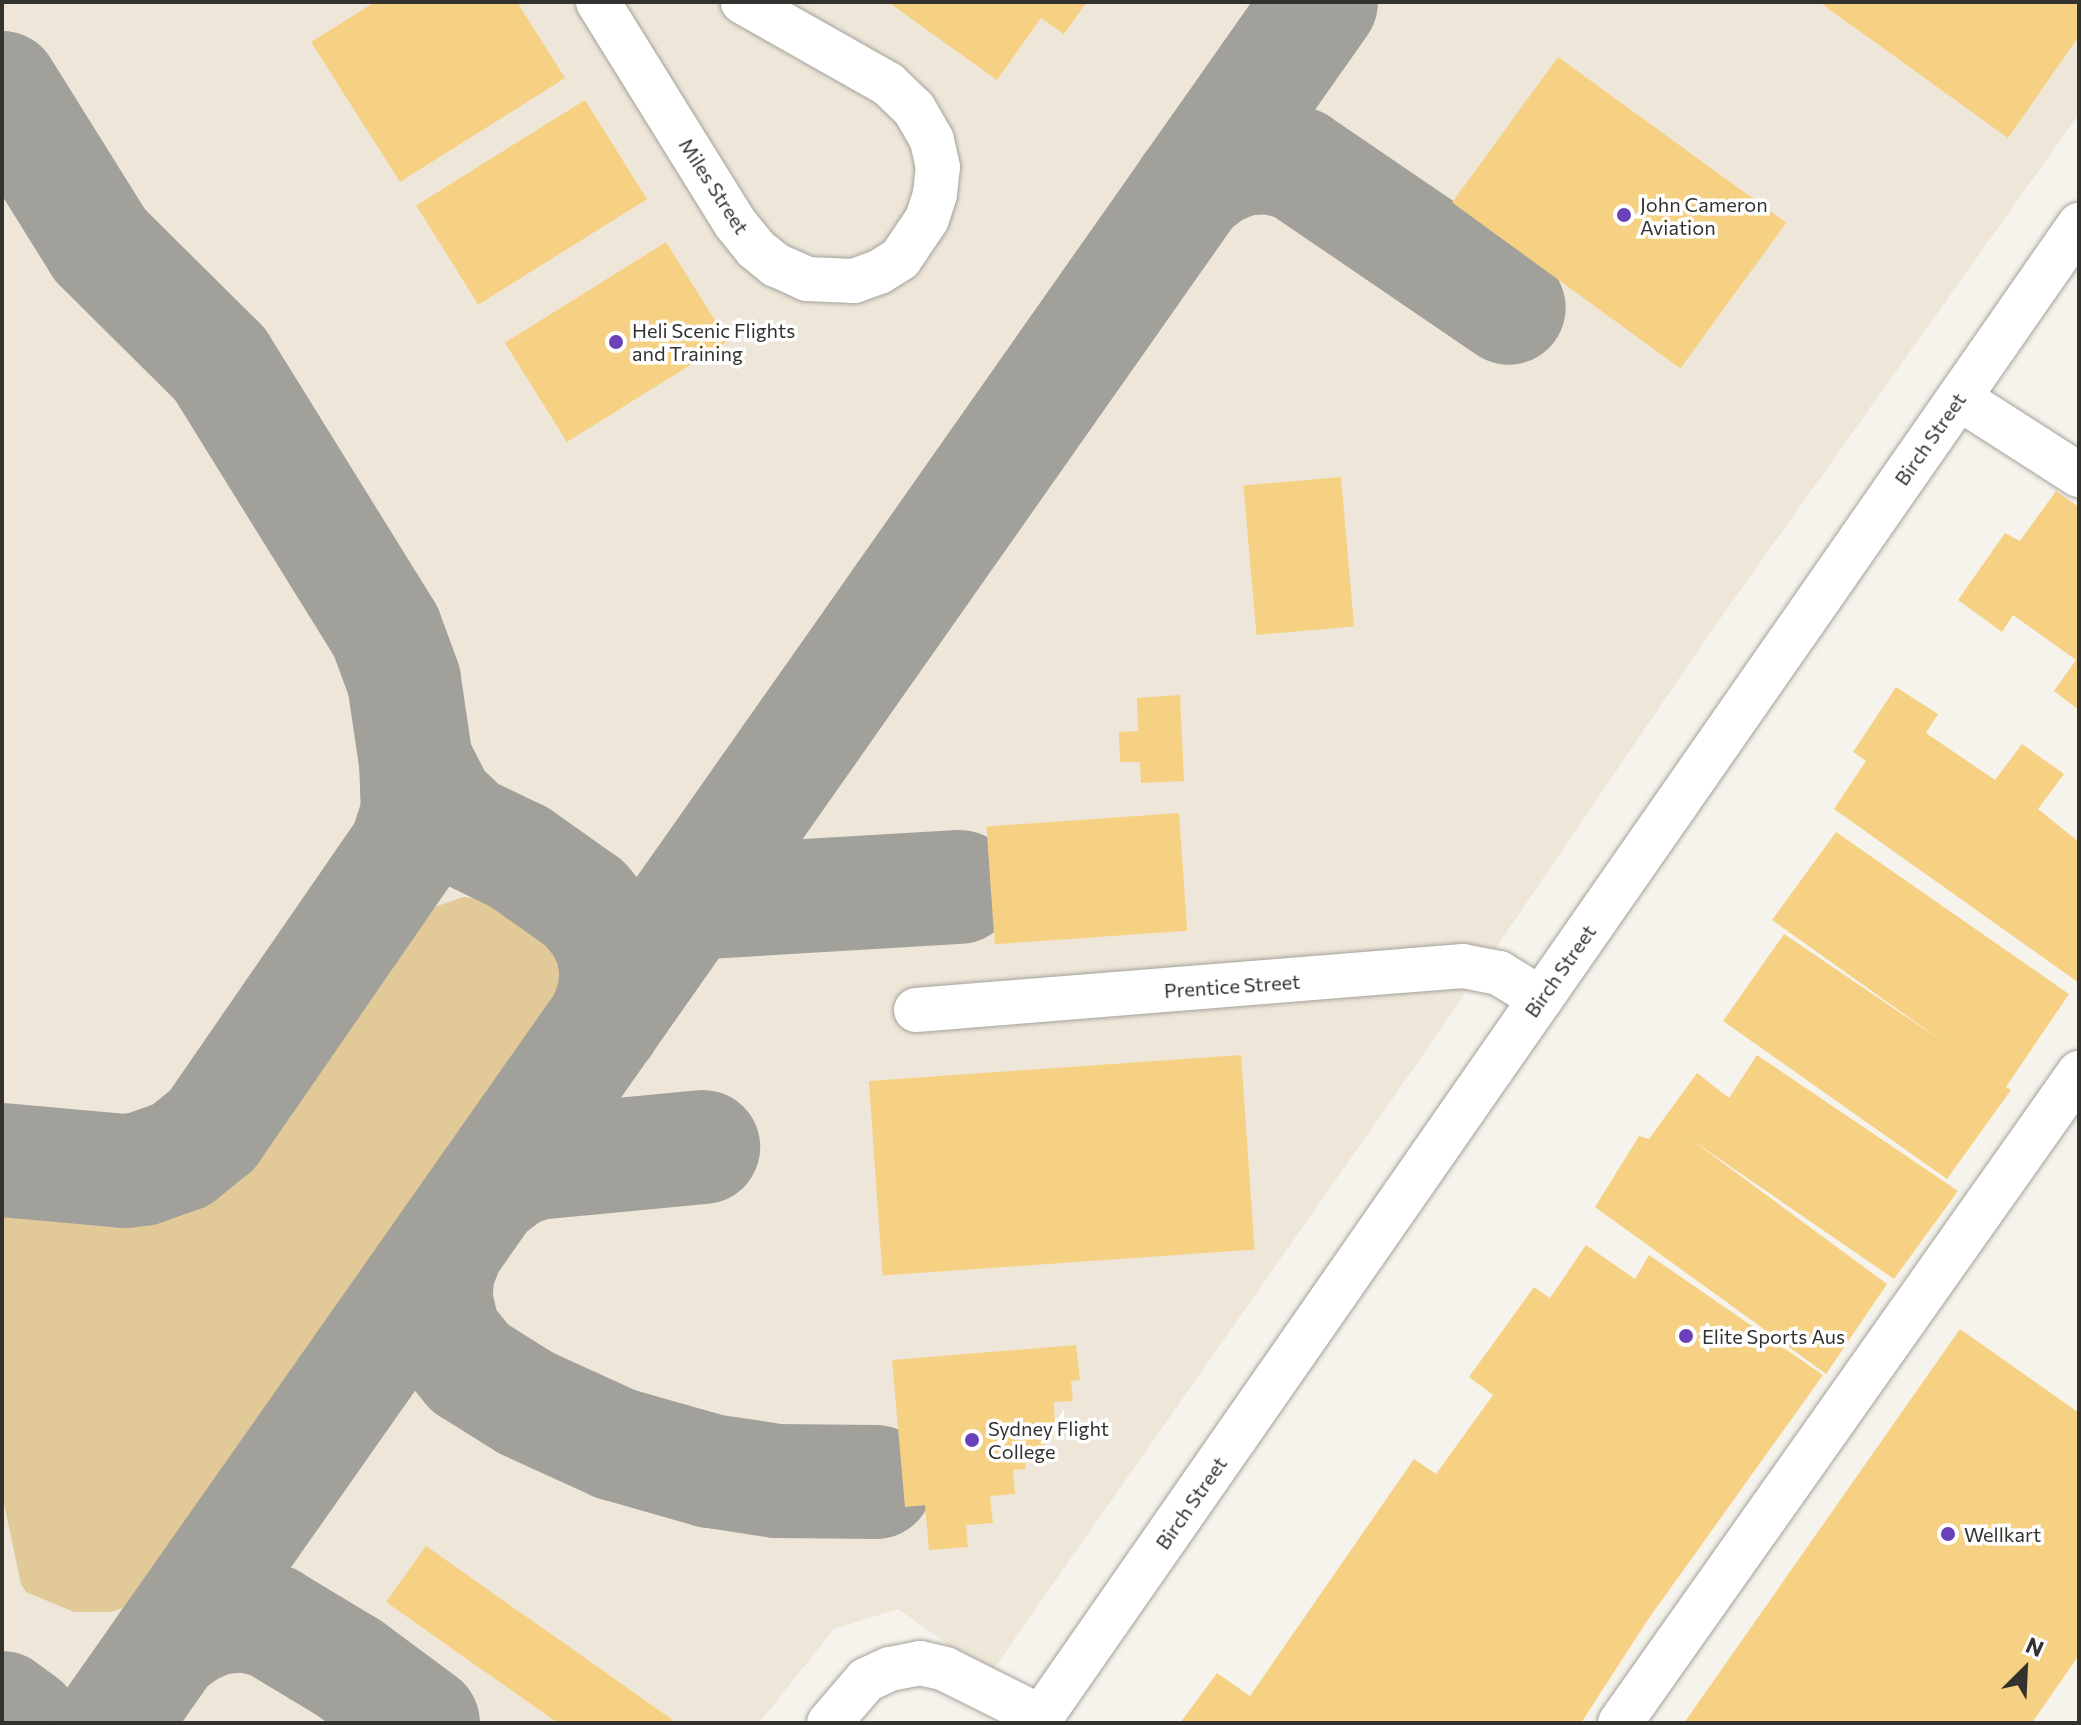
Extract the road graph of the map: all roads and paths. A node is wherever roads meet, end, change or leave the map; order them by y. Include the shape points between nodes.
1 (598, 2) edge
2 (743, 2) edge
3 (2079, 225) edge
4 (1959, 398) junction
5 (2079, 475) edge
6 (1541, 999) junction
7 (916, 1010) dead end
8 (2079, 1073) edge
9 (1041, 1720) edge
10 (831, 1722) edge
11 (1620, 1723) edge

1 - 2 street, Miles Street via 756,249 807,279 854,281 879,272 900,259 927,219 938,167 932,140 914,109 888,84
3 - 4 street, Birch Street
4 - 5 street
4 - 6 street, Birch Street
6 - 7 street, Prentice Street via 1499,973 1463,966
6 - 9 street, Birch Street
8 - 11 street
9 - 10 street via 945,1669 920,1663 866,1680

